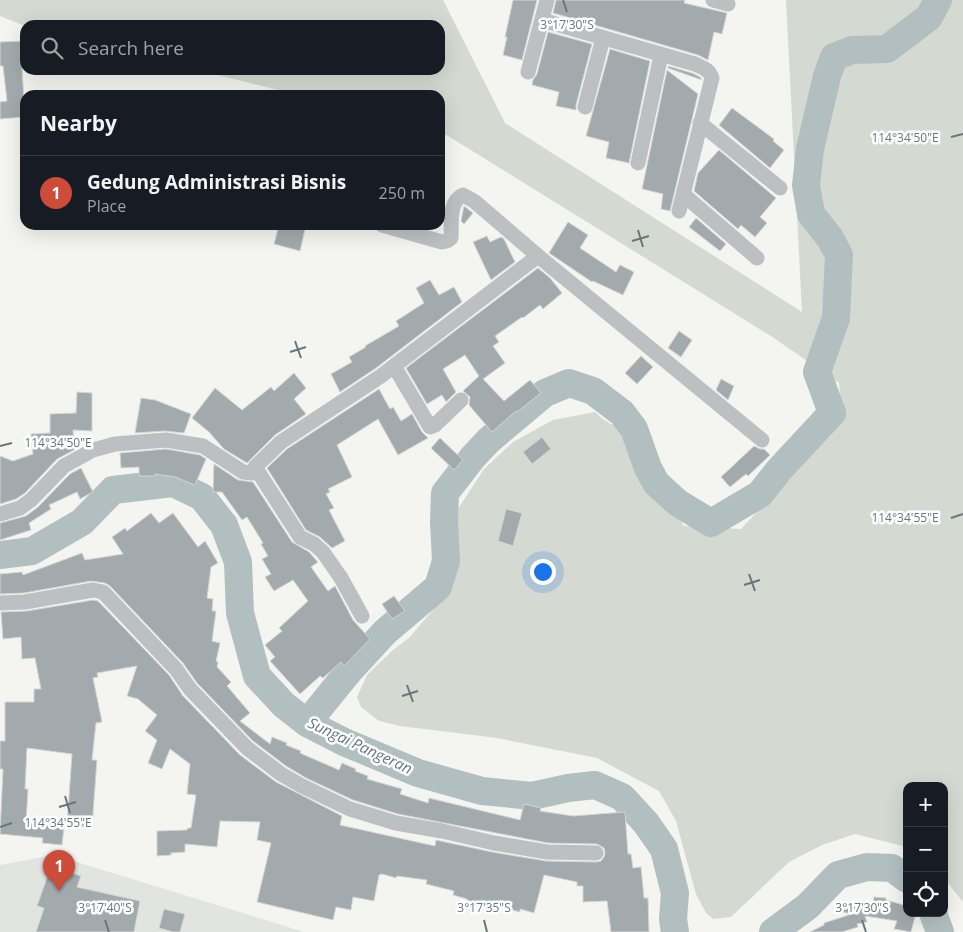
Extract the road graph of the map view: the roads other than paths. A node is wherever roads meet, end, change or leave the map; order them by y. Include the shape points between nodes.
1 (547, 0) edge
2 (542, 20) junction
3 (604, 38) junction
4 (661, 55) junction
5 (528, 72) dead end
6 (585, 107) dead end
7 (700, 124) junction
8 (638, 163) dead end
9 (780, 188) dead end
10 (684, 195) junction
11 (679, 211) dead end
12 (400, 230) edge
13 (538, 256) junction
14 (757, 258) dead end
15 (394, 366) junction
16 (461, 400) dead end
17 (762, 440) dead end
18 (255, 467) junction
19 (0, 514) edge
20 (0, 603) edge
21 (362, 616) dead end
22 (596, 853) dead end

1 - 2 street
2 - 3 street
2 - 5 street
3 - 4 street
3 - 6 street
4 - 7 street via 695,64 710,73 712,78
4 - 8 street
7 - 9 street
7 - 10 street
10 - 11 street
10 - 14 street
12 - 13 street via 447,241 451,238 453,207 463,195
13 - 15 street
13 - 17 street
15 - 16 street via 430,427
15 - 18 street via 280,442
18 - 19 street via 252,473 243,472 203,446 166,440 115,444 92,450 64,466 31,500 20,508
18 - 21 street via 300,537 323,552
20 - 22 street via 93,590 103,592 247,748 281,774 350,809 396,823 547,852

